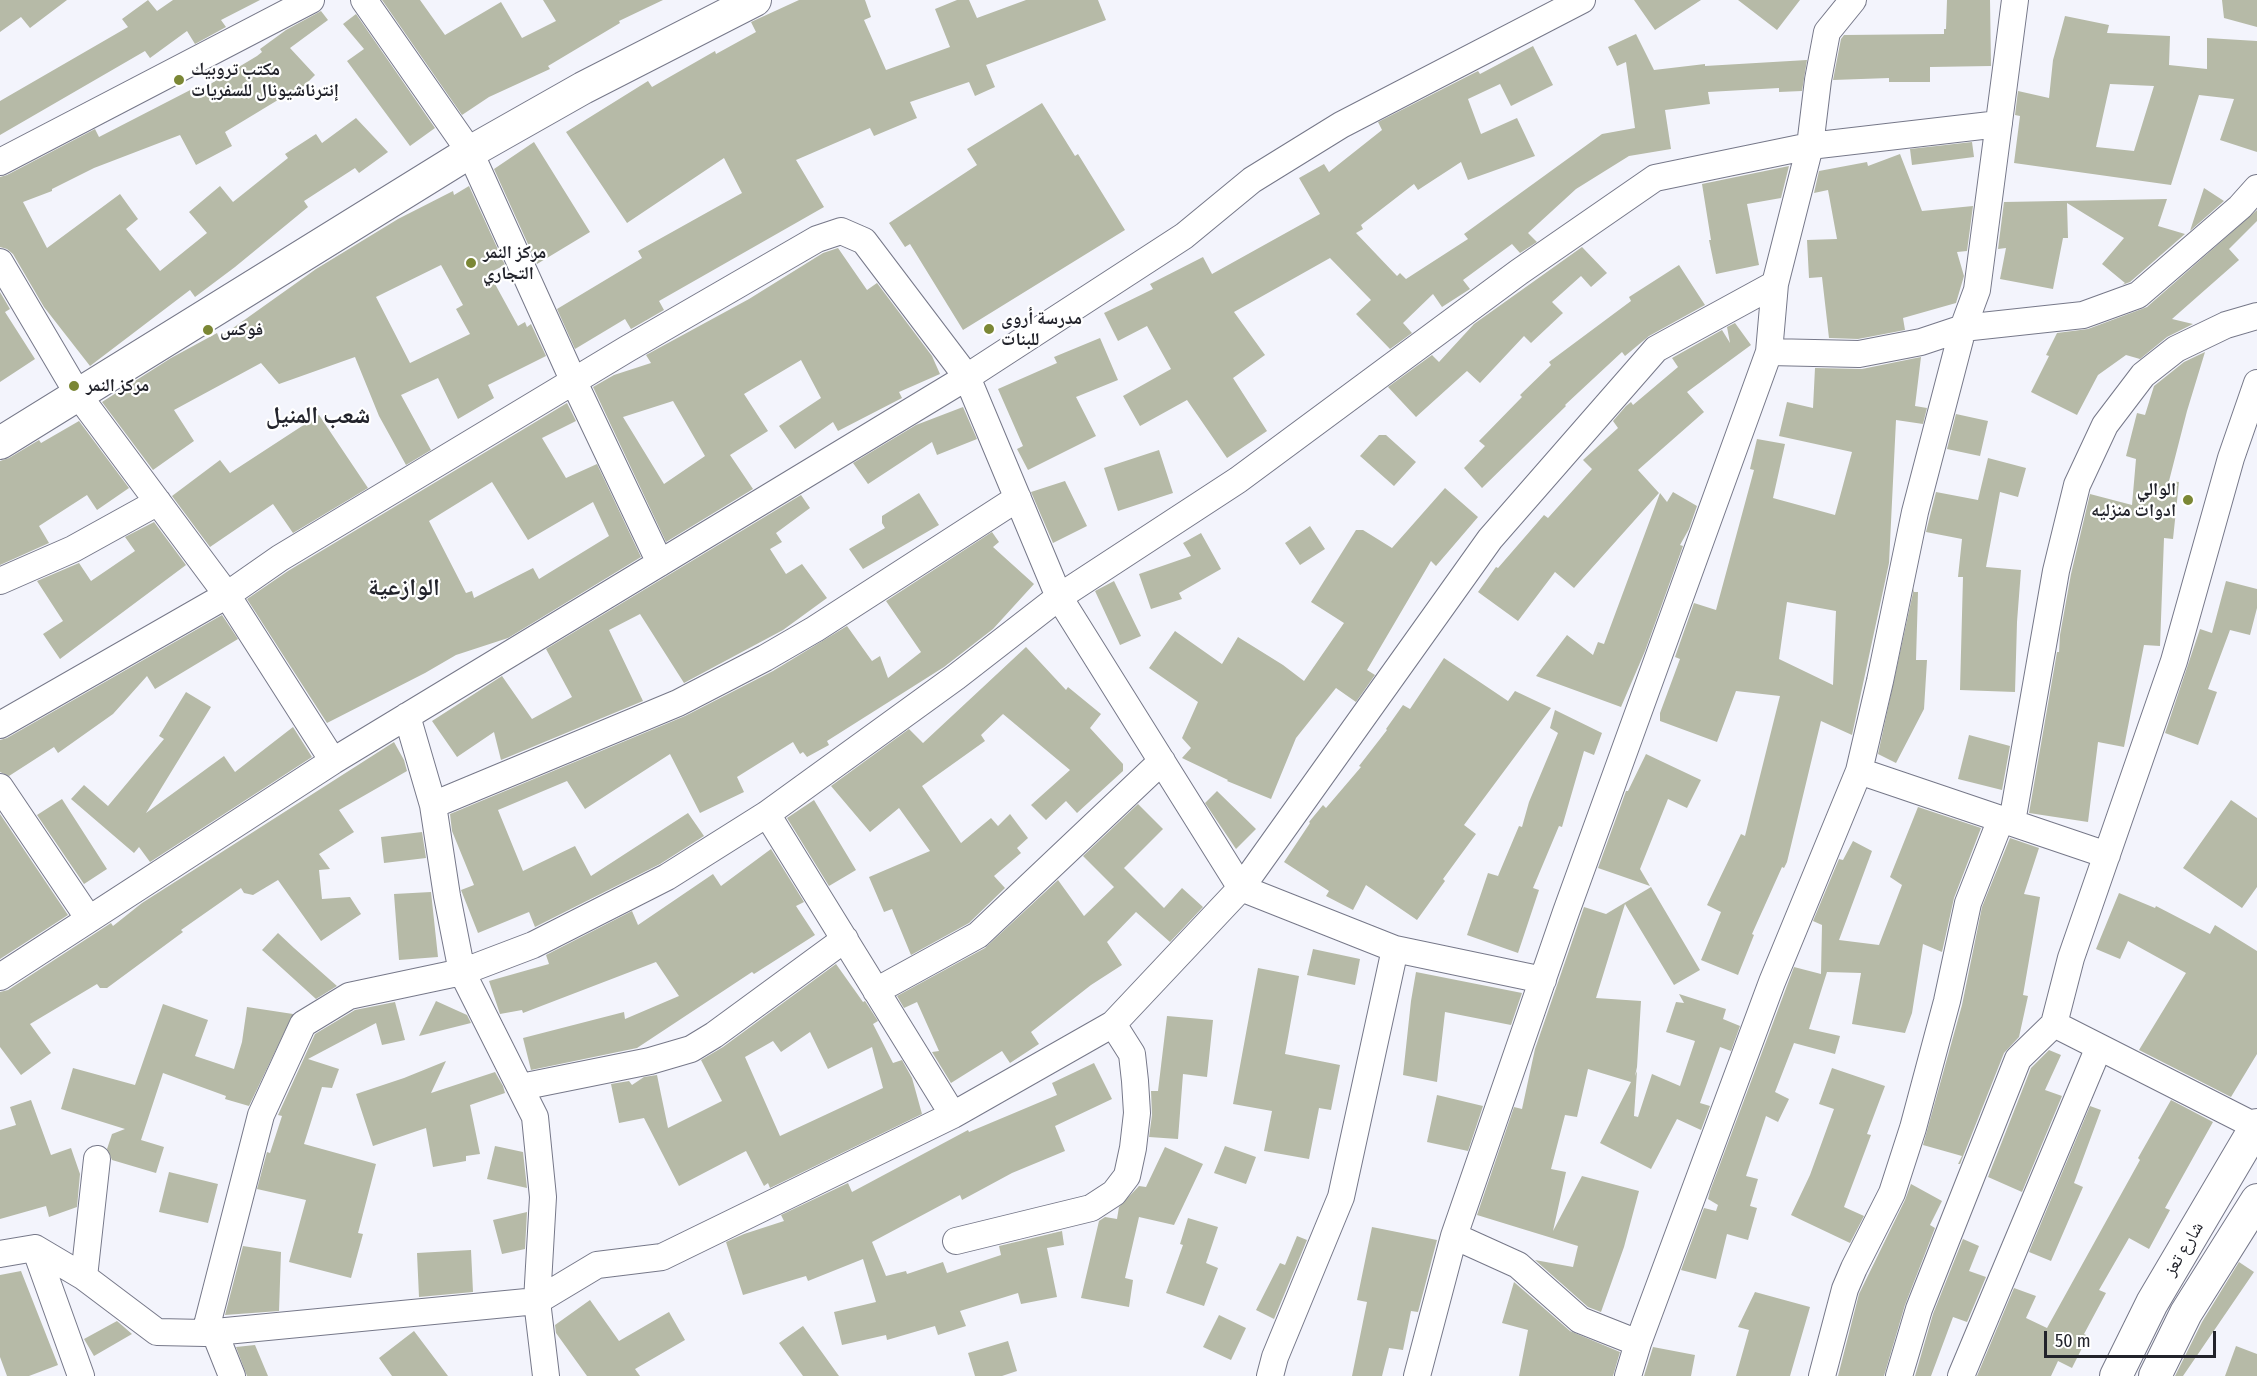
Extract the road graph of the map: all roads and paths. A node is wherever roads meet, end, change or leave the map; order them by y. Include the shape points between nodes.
1 (311, 0) edge
2 (364, 0) edge
3 (755, 0) edge
4 (1582, 0) edge
5 (1853, 0) edge
6 (2014, 0) edge
7 (1999, 124) junction
8 (1810, 146) junction
9 (470, 152) junction
10 (0, 162) edge
11 (2257, 188) edge
12 (0, 262) edge
13 (1775, 284) junction
14 (2257, 316) edge
15 (1963, 328) junction
16 (1769, 352) junction
17 (967, 377) junction
18 (574, 382) junction
19 (2257, 383) edge
20 (79, 396) junction
21 (0, 443) edge
22 (1018, 498) junction
23 (158, 502) junction
24 (660, 563) junction
25 (0, 581) edge
26 (227, 595) junction
27 (1059, 597) junction
28 (407, 716) junction
29 (0, 725) edge
30 (333, 761) junction
31 (1161, 761) junction
32 (1859, 771) junction
33 (0, 788) edge
34 (433, 805) junction
35 (767, 814) junction
36 (2007, 821) junction
37 (2107, 855) junction
38 (1241, 888) junction
39 (89, 919) junction
40 (845, 939) junction
41 (1395, 949) junction
42 (462, 972) junction
43 (0, 977) edge
44 (1543, 980) junction
45 (876, 991) junction
46 (1113, 1024) junction
47 (2054, 1024) junction
48 (2099, 1047) junction
49 (521, 1087) junction
50 (953, 1115) junction
51 (2257, 1127) edge
52 (97, 1159) dead end
53 (2257, 1200) edge
54 (1454, 1236) junction
55 (956, 1241) dead end
56 (35, 1248) junction
57 (0, 1254) edge
58 (84, 1277) junction
59 (537, 1301) junction
60 (210, 1332) junction
61 (1638, 1343) junction
62 (1273, 1366) edge
63 (81, 1376) edge
64 (232, 1376) edge
65 (546, 1376) edge
66 (1250, 1376) edge
67 (1417, 1376) edge
68 (1628, 1376) edge
69 (1822, 1376) edge
70 (1899, 1376) edge
71 (1960, 1376) edge
72 (2116, 1376) edge
73 (2155, 1376) edge

1 - 10 street
2 - 9 street
3 - 9 main road via 583,88
4 - 17 street via 1341,125 1252,180 1184,236
5 - 8 street via 1827,32
6 - 7 street
7 - 8 street
7 - 15 street via 1977,290
8 - 13 street
8 - 27 street via 1655,178 1519,272 1238,480
9 - 18 street
9 - 20 main road
11 - 15 street via 2241,207 2138,295 2083,315
12 - 20 street
13 - 16 street
13 - 38 street via 1656,349 1491,539
14 - 36 street via 2226,325 2176,349 2142,375 2104,424 2077,485 2056,571
15 - 16 street via 1921,342 1859,354
15 - 32 street via 1915,512
16 - 44 street
17 - 18 street via 864,241 841,231 816,239
17 - 22 street
17 - 24 street
18 - 24 street
18 - 26 street via 280,558
19 - 37 street via 2231,458 2174,662
20 - 21 main road
20 - 23 street
22 - 27 street
22 - 34 street via 815,629 736,673 678,703
23 - 25 street via 73,549
23 - 26 street
24 - 28 street
26 - 29 street
26 - 30 street
27 - 31 street
27 - 35 street
28 - 30 street
28 - 34 street
30 - 39 street
31 - 38 street
31 - 45 street via 978,935
32 - 36 street
32 - 61 street via 1772,981
33 - 39 street
34 - 42 street
35 - 40 street
35 - 42 street via 667,877 533,945
36 - 37 street
36 - 69 street via 1968,903 1913,1128 1892,1193 1845,1289
37 - 47 street via 2071,958
38 - 41 street
38 - 46 street
39 - 43 street
40 - 45 street
40 - 49 street via 691,1049
41 - 44 street
41 - 62 street via 1341,1197
42 - 49 street
42 - 60 street via 349,996 303,1024 261,1115
44 - 54 street
45 - 50 street
46 - 50 street
46 - 55 street via 1132,1054 1136,1082 1137,1113 1127,1176 1114,1193 1091,1208
47 - 48 street
47 - 70 street via 2018,1059 1919,1309
48 - 51 street
48 - 71 street
49 - 59 street via 535,1117 543,1197
50 - 59 street via 662,1257 597,1265
51 - 72 main road, شارع تعز via 2152,1303
52 - 58 street
53 - 73 main road, شارع تعز via 2186,1313
54 - 61 street via 1518,1265 1580,1320
54 - 67 street
56 - 57 street
56 - 58 street
56 - 63 street
58 - 60 street via 157,1332
59 - 60 street
59 - 65 street
60 - 64 street
61 - 68 street
62 - 66 street

